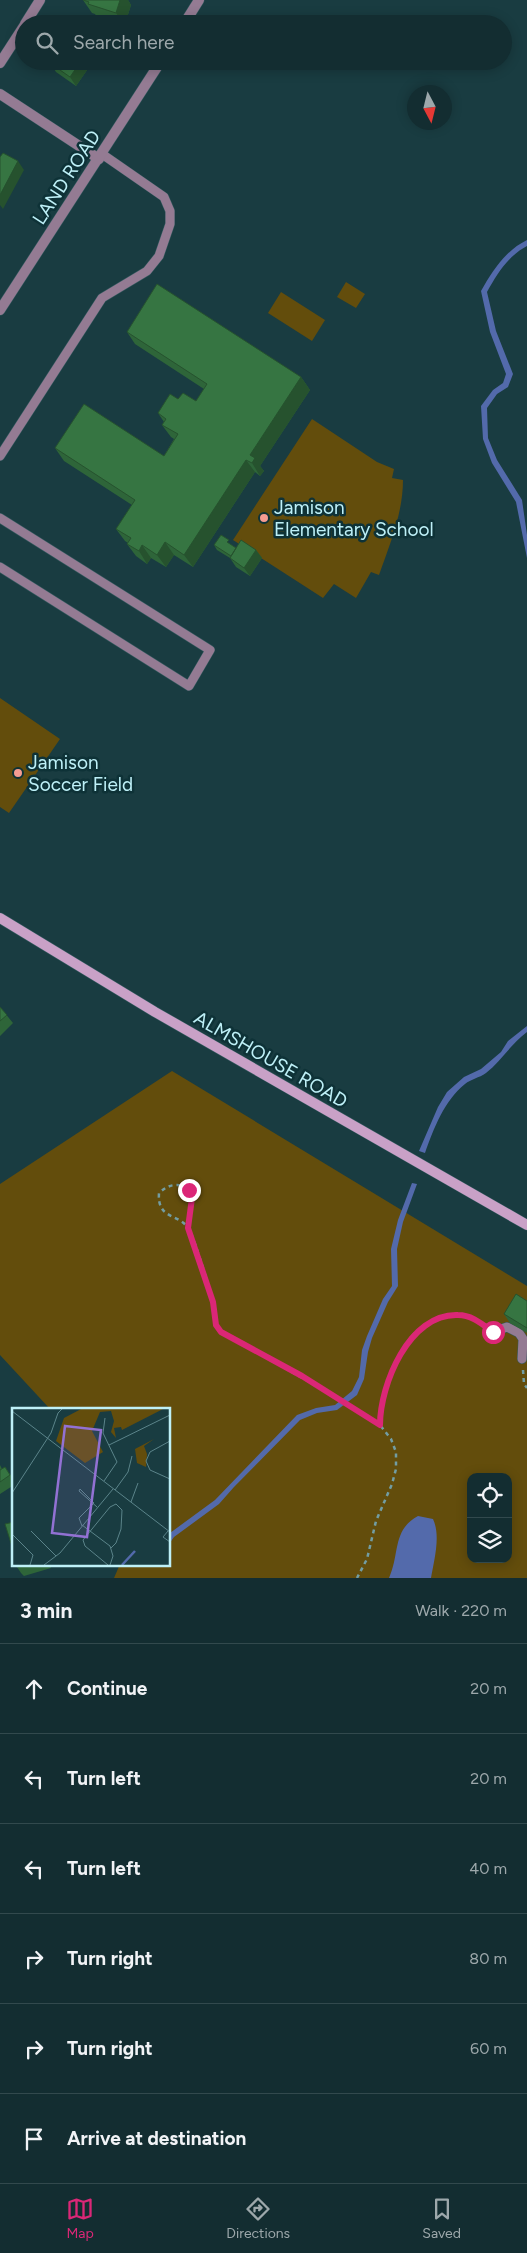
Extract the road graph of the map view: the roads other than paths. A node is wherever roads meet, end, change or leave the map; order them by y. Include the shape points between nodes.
1 (40, 0) edge
2 (199, 0) edge
3 (31, 15) edge
4 (190, 15) edge
5 (15, 40) edge
6 (0, 63) edge
7 (154, 70) edge
8 (0, 94) edge
9 (100, 156) junction
10 (0, 310) edge
11 (0, 456) edge
12 (0, 518) edge
13 (0, 566) edge
14 (0, 918) edge
15 (527, 1226) edge
16 (493, 1332) road end
17 (522, 1359) road end

1 - 3 street
2 - 4 street
5 - 6 street
7 - 9 street, LAND ROAD
8 - 9 street
9 - 10 street, LAND ROAD
9 - 11 lane via 164,197 170,211 170,224 159,256 147,271 102,298
12 - 13 lane via 210,650 189,686
14 - 15 main road, ALMSHOUSE ROAD via 155,1012
16 - 17 lane via 507,1327 518,1333 524,1339

